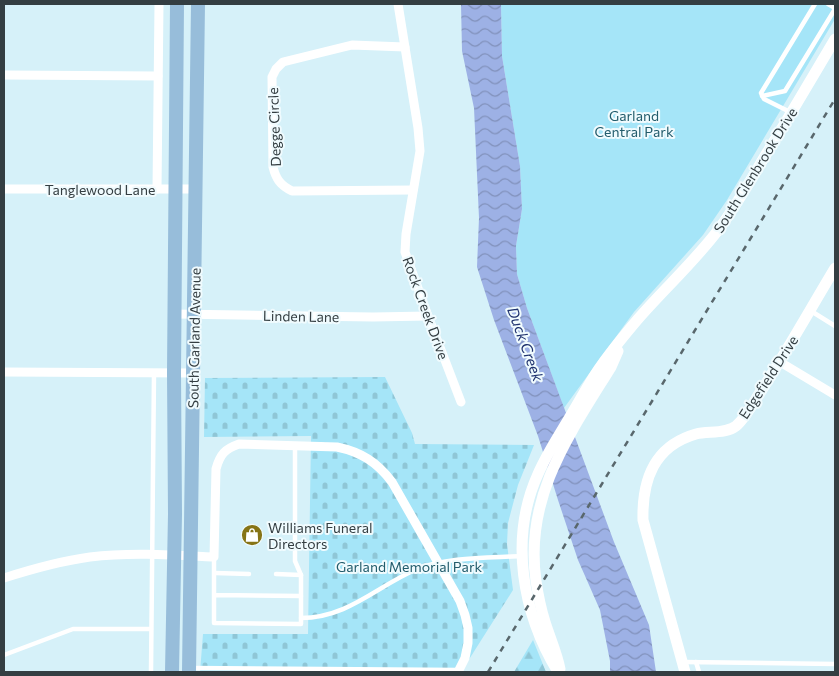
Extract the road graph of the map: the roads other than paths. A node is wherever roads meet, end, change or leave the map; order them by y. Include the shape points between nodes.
1 (159, 4) edge
2 (177, 4) edge
3 (198, 4) edge
4 (398, 4) edge
5 (815, 4) edge
6 (828, 4) edge
7 (835, 8) edge
8 (835, 39) edge
9 (405, 47) junction
10 (4, 75) edge
11 (158, 76) junction
12 (762, 96) junction
13 (791, 113) junction
14 (4, 189) edge
15 (176, 189) junction
16 (196, 189) junction
17 (157, 190) junction
18 (413, 190) junction
19 (835, 268) edge
20 (810, 310) junction
21 (175, 314) junction
22 (194, 314) junction
23 (428, 316) junction
24 (835, 326) edge
25 (780, 362) junction
26 (4, 372) edge
27 (154, 373) junction
28 (174, 373) junction
29 (193, 374) junction
30 (590, 392) junction
31 (835, 395) edge
32 (461, 402) dead end
33 (295, 445) junction
34 (153, 555) junction
35 (174, 556) junction
36 (191, 556) junction
37 (522, 556) junction
38 (214, 557) junction
39 (438, 564) junction
40 (215, 573) junction
41 (249, 574) dead end
42 (276, 574) dead end
43 (301, 575) junction
44 (4, 578) edge
45 (215, 595) junction
46 (301, 596) junction
47 (301, 618) junction
48 (151, 629) junction
49 (4, 655) edge
50 (696, 662) junction
51 (815, 664) junction
52 (835, 664) edge
53 (683, 667) edge
54 (189, 670) edge
55 (459, 671) edge
56 (151, 672) edge
57 (172, 672) edge
58 (559, 672) edge
59 (699, 672) edge
60 (815, 672) edge

1 - 11 street
2 - 15 main road, South Garland Avenue
3 - 16 main road, South Garland Avenue
4 - 9 street, Rock Creek Drive
5 - 12 lane
6 - 7 lane
7 - 12 lane via 786,91
8 - 13 street, South Glenbrook Drive
9 - 18 street, Rock Creek Drive via 420,152
9 - 18 street, Degge Circle via 352,45 283,62 272,77 273,167 277,179 292,191
10 - 11 street
11 - 17 street
12 - 13 lane
13 - 30 street, South Glenbrook Drive via 719,229 603,362
14 - 17 street, Tanglewood Lane
15 - 16 street, Tanglewood Lane
15 - 17 street, Tanglewood Lane
15 - 21 main road, South Garland Avenue
16 - 22 main road, South Garland Avenue
18 - 23 street, Rock Creek Drive via 405,252
19 - 20 street, Edgefield Drive
20 - 24 lane
20 - 25 street, Edgefield Drive
21 - 22 street, Linden Lane
21 - 28 main road, South Garland Avenue
22 - 23 street, Linden Lane
22 - 29 main road, South Garland Avenue
23 - 32 street, Rock Creek Drive
25 - 31 street
25 - 53 street, Edgefield Drive via 736,426 695,434 670,446 656,461 646,484 643,520
26 - 27 street
27 - 28 street
27 - 34 lane
28 - 29 street
28 - 35 main road, South Garland Avenue
29 - 36 main road, South Garland Avenue
30 - 37 street, South Glenbrook Drive via 549,453 533,486 524,519
30 - 58 street, South Glenbrook Drive via 553,466 541,502 535,539 536,582
33 - 38 street via 239,444 219,457
33 - 39 street via 337,447 370,459 392,482
33 - 43 lane via 295,561
34 - 35 street
34 - 44 street via 89,558
34 - 48 lane
35 - 36 street
35 - 57 main road, South Garland Avenue
36 - 38 street
36 - 54 main road, South Garland Avenue
37 - 39 lane
37 - 58 street, South Glenbrook Drive via 526,595 549,658
38 - 40 lane
39 - 47 lane via 404,575 332,614
39 - 55 street via 460,602 468,628 465,658
40 - 41 lane
40 - 45 lane
42 - 43 lane
43 - 46 lane
45 - 46 lane
45 - 47 lane via 214,623 301,624
46 - 47 lane
48 - 49 lane via 73,629
48 - 56 lane
50 - 51 lane
50 - 53 lane
50 - 59 lane
51 - 52 lane
51 - 60 lane
54 - 55 lane

